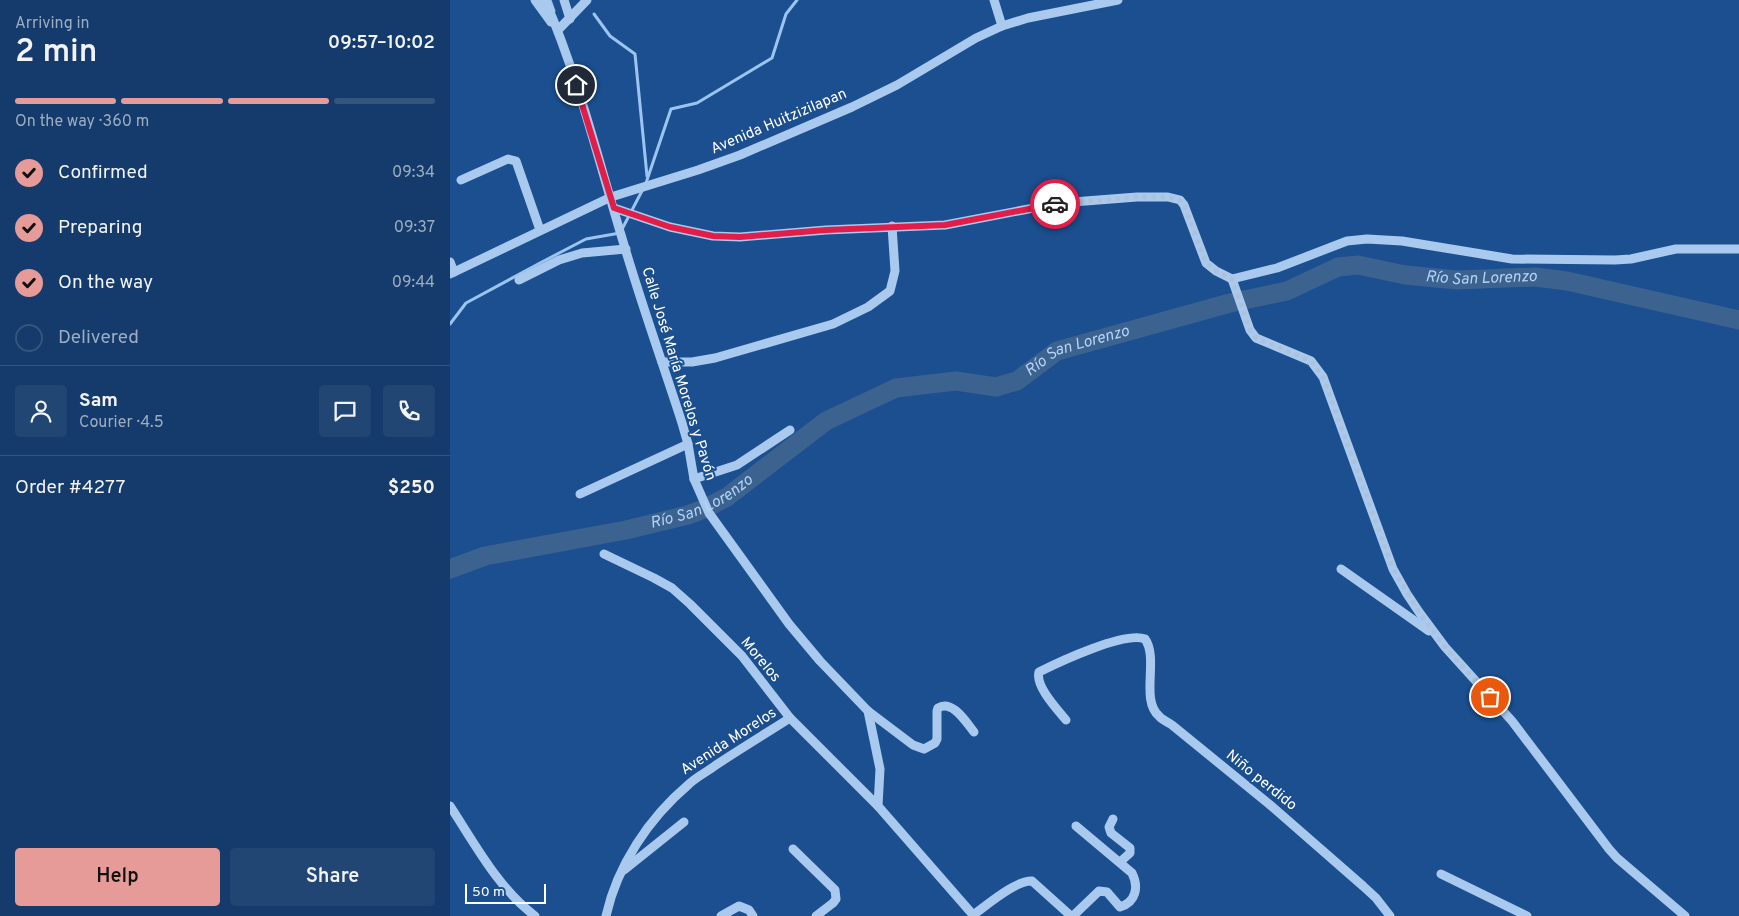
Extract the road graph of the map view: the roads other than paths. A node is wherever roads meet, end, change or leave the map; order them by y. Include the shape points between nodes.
1 (535, 0) edge
2 (545, 0) edge
3 (564, 0) edge
4 (587, 0) edge
5 (994, 0) edge
6 (1118, 0) edge
7 (570, 19) junction
8 (1002, 26) junction
9 (558, 30) junction
10 (460, 180) dead end
11 (611, 197) junction
12 (614, 208) junction
13 (892, 226) junction
14 (540, 230) junction
15 (624, 245) junction
16 (1739, 248) edge
17 (450, 262) edge
18 (452, 273) edge
19 (1232, 279) junction
20 (518, 280) dead end
21 (662, 362) junction
22 (790, 430) dead end
23 (688, 444) junction
24 (696, 483) junction
25 (580, 494) dead end
26 (604, 554) dead end
27 (1341, 569) dead end
28 (1436, 635) junction
29 (868, 711) junction
30 (790, 718) junction
31 (1066, 720) dead end
32 (974, 732) dead end
33 (450, 806) edge
34 (878, 806) junction
35 (1113, 819) dead end
36 (684, 822) dead end
37 (1076, 826) dead end
38 (793, 849) dead end
39 (1120, 862) junction
40 (622, 872) junction
41 (1441, 874) dead end
42 (748, 914) edge
43 (535, 916) edge
44 (606, 916) edge
45 (721, 916) edge
46 (816, 916) edge
47 (973, 916) edge
48 (1072, 916) edge
49 (1390, 916) edge
50 (1527, 916) edge
51 (1685, 916) edge

1 - 9 street
2 - 9 street
3 - 7 street
4 - 7 street
5 - 8 street
6 - 8 street, Avenida Huitzizilapan
7 - 9 street
8 - 11 street, Avenida Huitzizilapan via 852,107 731,158
9 - 11 street
10 - 14 street via 508,159 516,161
11 - 12 street, Calle José María Morelos y Pavón
11 - 14 street, Avenida Huitzizilapan
12 - 13 street via 670,227 713,236 740,237
12 - 15 street, Calle José María Morelos y Pavón
13 - 19 street via 945,225 1060,203 1168,197 1180,200 1184,205 1206,263
13 - 21 street via 895,272 890,291 868,307 833,324 715,358
14 - 18 street, Avenida Huitzizilapan
15 - 20 street via 559,260
15 - 21 street, Calle José María Morelos y Pavón
16 - 19 street via 1676,249 1616,260 1512,259 1402,241 1367,239 1347,241 1277,268
17 - 18 street
19 - 28 street via 1250,330 1256,338 1311,361 1323,377 1393,569
21 - 23 street, Calle José María Morelos y Pavón
22 - 24 street via 737,465
23 - 24 street, Calle José María Morelos y Pavón
23 - 25 street
24 - 29 street, Calle José María Morelos y Pavón via 709,513 789,624
26 - 30 street, Morelos via 672,588 742,656
27 - 28 street
28 - 51 street via 1512,721 1609,849
29 - 32 street, Calle José María Morelos y Pavón via 924,750 937,739 937,711 942,705 953,708
29 - 34 street via 880,769
30 - 34 street, Morelos
30 - 40 street, Avenida Morelos via 689,783 641,837
31 - 49 street, Niño perdido via 1042,688 1039,672 1103,646 1134,638 1145,640 1148,643 1153,708 1158,716 1269,804 1376,898
33 - 43 street via 504,886
34 - 47 street
35 - 39 street via 1109,827 1111,833 1130,848 1130,853
36 - 40 street
37 - 39 street
38 - 46 street via 835,890 836,899
39 - 48 street via 1137,883 1132,899 1120,907 1107,892 1099,891
40 - 44 street, Avenida Morelos
41 - 50 street
42 - 45 street via 739,906
47 - 48 street via 1026,880 1032,881

